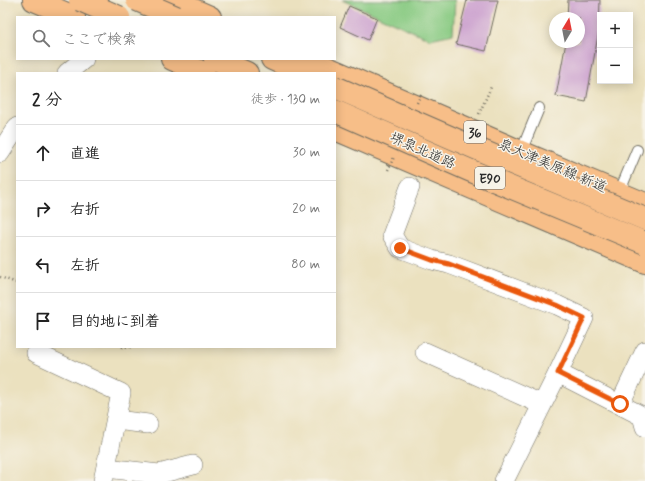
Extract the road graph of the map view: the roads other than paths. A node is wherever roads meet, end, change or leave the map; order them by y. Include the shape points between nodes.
1 (34, 0) edge
2 (80, 0) edge
3 (132, 0) edge
4 (137, 0) edge
5 (170, 0) edge
6 (72, 16) edge
7 (117, 16) edge
8 (120, 16) edge
9 (157, 16) edge
10 (174, 16) edge
11 (208, 16) edge
12 (83, 60) edge
13 (174, 60) edge
14 (217, 60) edge
15 (274, 60) edge
16 (309, 60) edge
17 (68, 72) edge
18 (202, 72) edge
19 (245, 72) edge
20 (302, 72) edge
21 (336, 87) edge
22 (539, 108) dead end
23 (336, 111) edge
24 (16, 128) edge
25 (336, 129) edge
26 (637, 150) dead end
27 (0, 152) edge
28 (521, 152) junction
29 (410, 187) dead end
30 (619, 193) junction
31 (645, 204) edge
32 (645, 218) edge
33 (645, 243) edge
34 (645, 262) edge
35 (645, 351) edge
36 (425, 352) dead end
37 (36, 353) dead end
38 (558, 373) junction
39 (541, 404) junction
40 (620, 404) junction
41 (116, 420) junction
42 (148, 424) dead end
43 (645, 427) edge
44 (193, 465) dead end
45 (105, 475) edge
46 (504, 481) edge

1 - 6 main road
2 - 7 main road, bridge
3 - 8 main road
4 - 10 main road, bridge
5 - 9 main road
5 - 11 main road
12 - 17 street
13 - 18 main road
14 - 19 main road
15 - 20 main road
16 - 28 main road, 泉大津美原線 新道 / 36
21 - 32 main road, 堺泉北道路 / E90, bridge
22 - 28 lane
23 - 33 main road, 堺泉北道路 / E90, bridge
24 - 27 street
25 - 34 main road
26 - 30 lane
28 - 30 main road, 泉大津美原線 新道 / 36
29 - 38 street via 392,235 400,248 550,302 584,318
30 - 31 main road, 泉大津美原線 新道 / 36
35 - 40 street
36 - 39 street
37 - 41 street via 121,394
38 - 39 street
38 - 40 street
39 - 46 street
40 - 43 street via 642,416
41 - 42 street
41 - 45 street
44 - 45 street via 160,474

